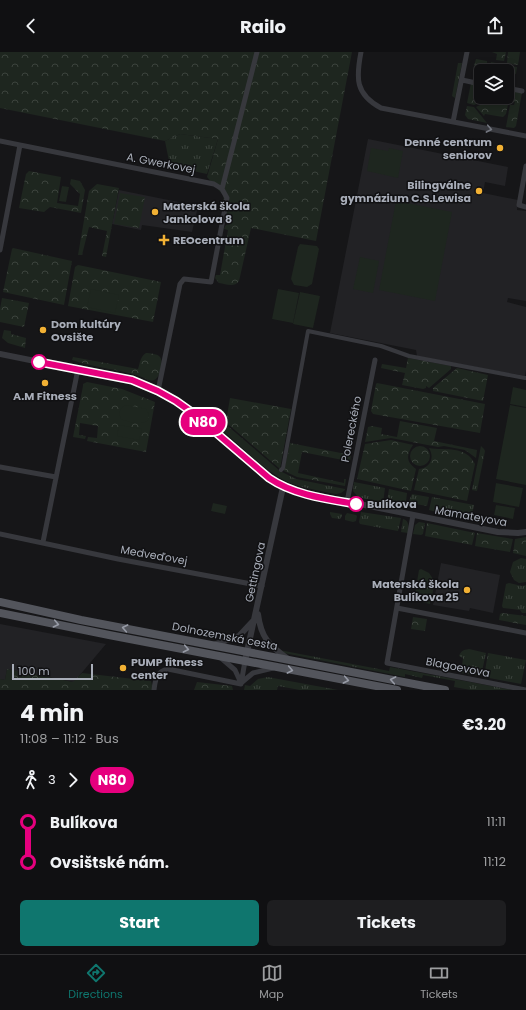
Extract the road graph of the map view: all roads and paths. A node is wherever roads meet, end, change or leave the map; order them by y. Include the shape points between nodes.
1 (257, 52) edge
2 (361, 52) edge
3 (467, 52) edge
4 (462, 80) junction
5 (474, 83) edge
6 (514, 89) edge
7 (522, 91) dead end
8 (453, 122) junction
9 (526, 136) edge
10 (0, 141) edge
11 (20, 145) junction
12 (526, 166) edge
13 (222, 189) junction
14 (526, 207) edge
15 (0, 250) edge
16 (0, 354) edge
17 (30, 360) tunnel mouth
18 (376, 360) dead end
19 (45, 363) tunnel mouth
20 (78, 369) junction
21 (526, 378) edge
22 (158, 391) junction
23 (0, 467) edge
24 (281, 470) dead end
25 (56, 477) junction
26 (283, 487) junction
27 (348, 502) junction
28 (413, 516) junction
29 (526, 532) edge
30 (0, 534) edge
31 (43, 542) junction
32 (262, 586) junction
33 (0, 602) edge
34 (397, 608) junction
35 (257, 609) junction
36 (0, 613) edge
37 (255, 618) junction
38 (526, 633) edge
39 (212, 645) junction
40 (217, 655) junction
41 (246, 657) junction
42 (289, 660) junction
43 (276, 667) junction
44 (241, 683) junction
45 (154, 690) edge
46 (397, 690) edge
47 (445, 690) edge
48 (526, 690) edge

1 - 13 street
2 - 8 street via 358,80 364,94 374,104 386,110
3 - 4 street
4 - 5 street
4 - 8 street
6 - 7 street
8 -> 9 street
10 - 11 street, A. Gwerkovej
11 - 13 street, A. Gwerkovej via 214,184
11 - 15 street
12 - 14 street via 519,205
13 - 22 street via 227,198 211,282 184,279 180,284
16 - 17 street
18 - 27 street, Polereckého
19 - 20 street, Mamateyova
20 - 22 street, Mamateyova via 132,380
20 - 25 street
21 - 24 street via 409,356 382,346 308,331
22 - 26 street, Mamateyova via 184,406
23 - 25 street
25 - 31 street
26 - 27 street, Mamateyova
26 - 32 street, Gettingova
27 - 28 street, Mamateyova
28 - 29 street, Mamateyova via 498,532
28 - 34 street
30 - 31 street, Medveďovej
31 - 32 street, Medveďovej
32 - 35 street, Gettingova
39 -> 33 main road, Dolnozemská cesta
34 - 38 street
34 - 48 street, Blagoevova via 387,664
35 - 37 street, Gettingova
35 - 42 street via 264,638
36 -> 40 main road, Dolnozemská cesta
37 - 39 street via 239,636
37 - 41 street, Gettingova
39 - 41 main road, Dolnozemská cesta
40 - 41 main road, Dolnozemská cesta
40 - 44 street via 235,670
41 - 42 main road, Dolnozemská cesta
41 - 43 main road, Dolnozemská cesta
41 - 44 street
47 -> 42 main road, Dolnozemská cesta
43 - 44 street via 253,674
43 -> 46 main road, Dolnozemská cesta
44 - 45 street via 168,669 158,675

